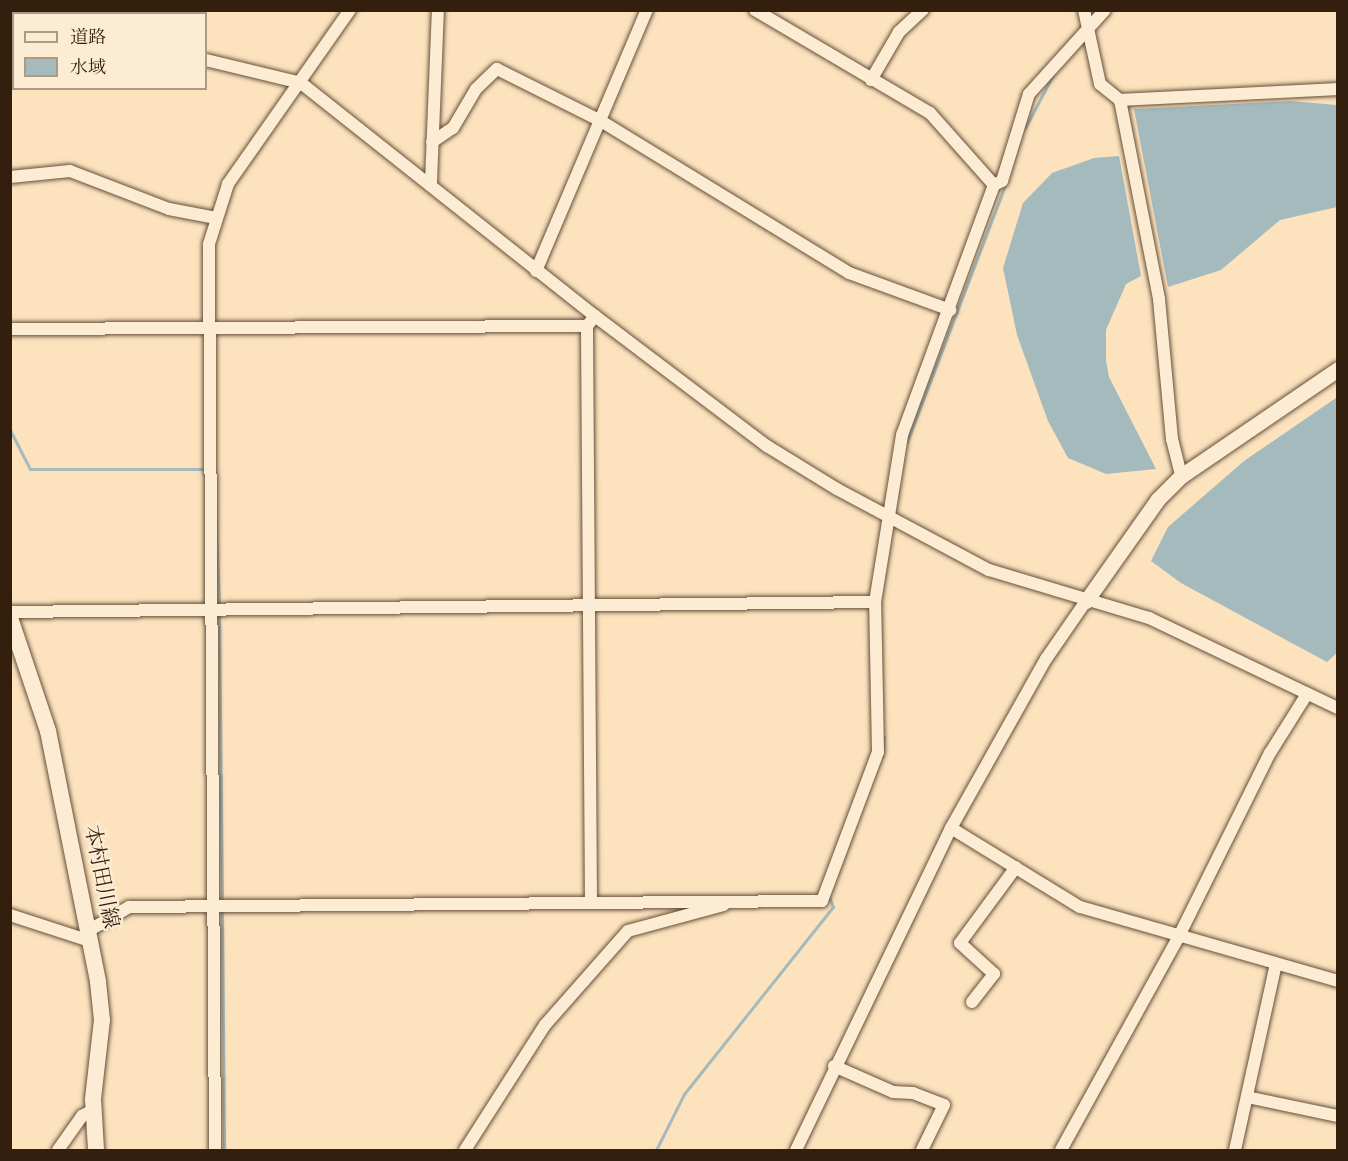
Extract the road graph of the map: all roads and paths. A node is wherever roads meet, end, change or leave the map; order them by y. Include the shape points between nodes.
1 (350, 10) edge
2 (438, 10) edge
3 (647, 10) edge
4 (755, 10) edge
5 (922, 10) edge
6 (1084, 10) edge
7 (1105, 10) edge
8 (1088, 27) junction
9 (207, 60) edge
10 (871, 80) junction
11 (301, 82) junction
12 (1338, 89) edge
13 (1119, 100) junction
14 (601, 121) junction
15 (432, 142) junction
16 (10, 177) edge
17 (431, 182) junction
18 (994, 185) junction
19 (216, 218) junction
20 (536, 271) junction
21 (951, 310) junction
22 (591, 321) junction
23 (208, 327) junction
24 (10, 329) edge
25 (1338, 369) edge
26 (1181, 476) junction
27 (887, 517) junction
28 (1086, 601) junction
29 (875, 602) junction
30 (589, 606) junction
31 (213, 609) junction
32 (10, 612) edge
33 (12, 628) edge
34 (1307, 694) junction
35 (1338, 708) edge
36 (951, 828) junction
37 (1016, 867) junction
38 (742, 900) junction
39 (591, 903) junction
40 (215, 906) junction
41 (10, 915) edge
42 (1180, 934) junction
43 (89, 936) junction
44 (1276, 963) junction
45 (1338, 981) edge
46 (972, 1002) dead end
47 (834, 1066) junction
48 (1247, 1097) junction
49 (93, 1110) junction
50 (1338, 1116) edge
51 (58, 1150) edge
52 (96, 1150) edge
53 (215, 1150) edge
54 (465, 1150) edge
55 (796, 1150) edge
56 (922, 1150) edge
57 (1061, 1150) edge
58 (1235, 1150) edge

1 - 11 street
2 - 15 street
3 - 14 street
4 - 10 street
5 - 10 street via 899,32
6 - 8 street
7 - 8 street
8 - 13 street via 1100,84
8 - 18 street via 1029,94 1002,181
9 - 11 street
10 - 18 street via 930,113
11 - 17 street
11 - 19 street via 284,97 228,184
12 - 13 street
13 - 26 street via 1159,299 1172,439
14 - 15 street via 496,69 476,89 453,128
14 - 20 street
14 - 21 street via 849,273
15 - 17 street
16 - 19 street via 70,171 169,209
17 - 20 street
18 - 21 street
19 - 23 street via 209,244
20 - 22 street
21 - 27 street via 902,435
22 - 23 street
22 - 27 street via 767,446
22 - 30 street
23 - 24 street
23 - 31 street
25 - 26 street
26 - 28 street via 1158,499
27 - 28 street via 989,570
27 - 29 street
28 - 34 street via 1149,618
28 - 36 street via 1046,658
29 - 30 street
29 - 38 street via 878,752 822,901
30 - 31 street
30 - 39 street
31 - 32 street
31 - 40 street
33 - 43 main road, 本村田川線 via 48,731
34 - 35 street
34 - 42 street via 1270,753
36 - 37 street
36 - 47 street
37 - 42 street via 1080,907
37 - 46 street via 960,943 994,974
38 - 39 street
38 - 54 street via 628,931 545,1025
39 - 40 street
40 - 43 street via 129,907
40 - 53 street
41 - 43 street
42 - 44 street
42 - 57 street
43 - 49 main road, 本村田川線 via 102,1020
44 - 45 street
44 - 48 street
47 - 55 street
47 - 56 street via 893,1092 913,1093 944,1105
48 - 50 street
48 - 58 street
49 - 51 street via 82,1116
49 - 52 main road, 本村田川線

